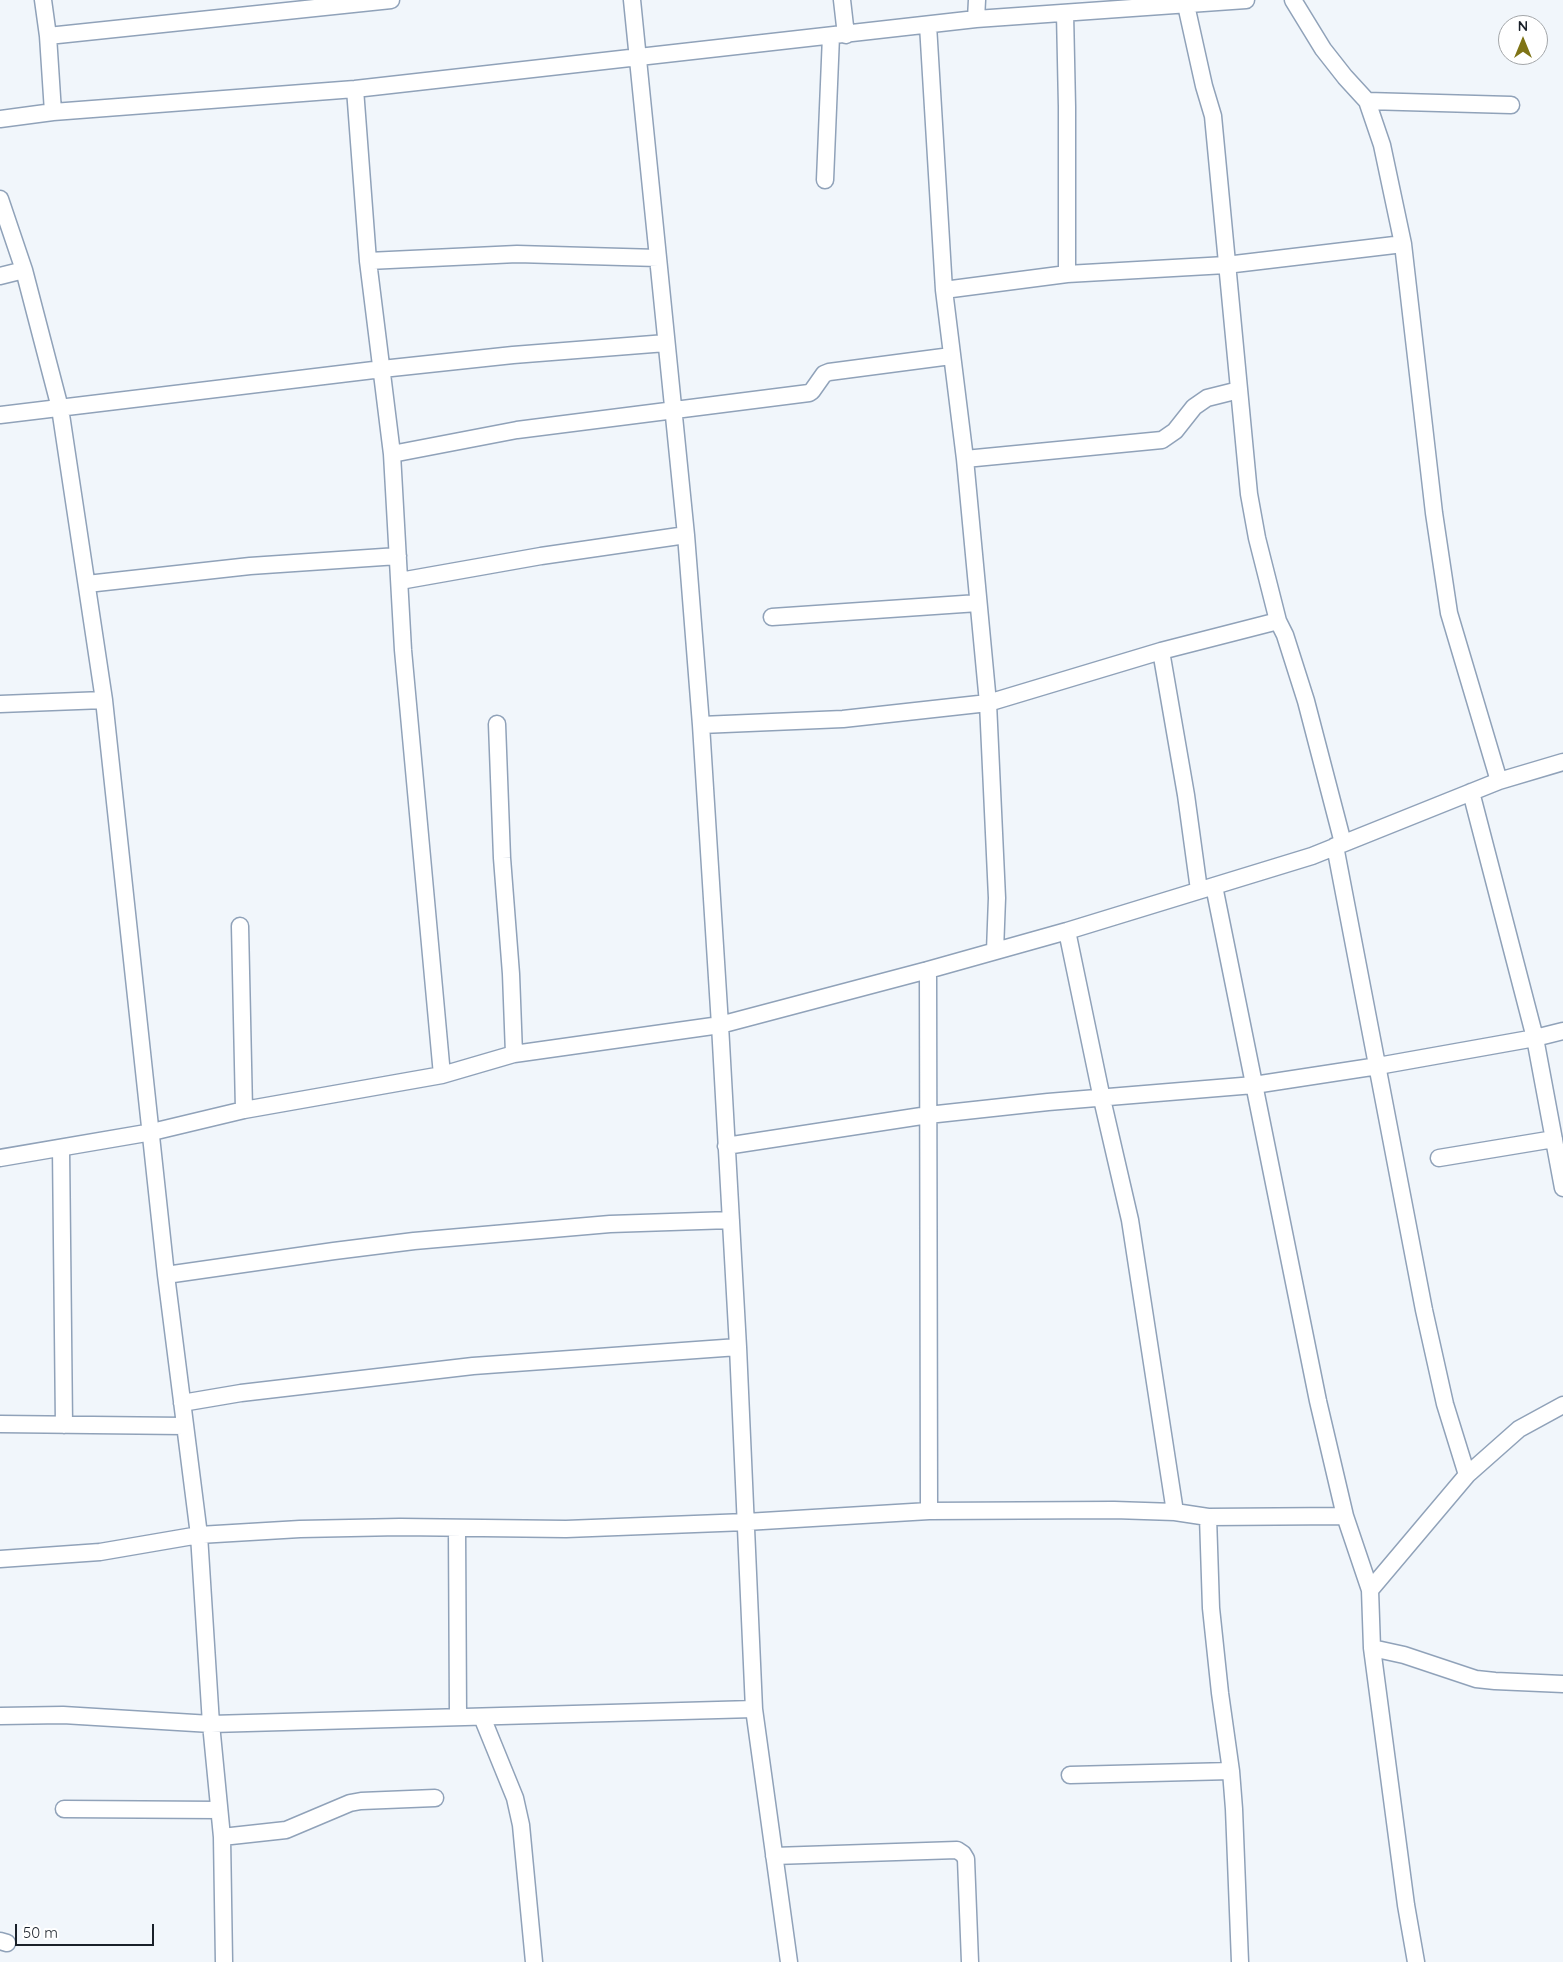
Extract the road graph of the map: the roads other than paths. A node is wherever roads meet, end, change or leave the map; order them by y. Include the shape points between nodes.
1 (43, 0) edge
2 (391, 0) edge
3 (632, 0) edge
4 (842, 0) edge
5 (977, 0) edge
6 (1246, 0) edge
7 (1293, 0) edge
8 (1178, 3) edge
9 (1065, 13) junction
10 (976, 19) junction
11 (928, 25) junction
12 (838, 35) junction
13 (48, 36) junction
14 (638, 56) junction
15 (355, 89) junction
16 (1367, 101) junction
17 (1511, 105) dead end
18 (53, 112) junction
19 (0, 119) edge
20 (825, 180) dead end
21 (0, 198) edge
22 (1404, 244) junction
23 (658, 258) junction
24 (368, 261) junction
25 (1226, 265) junction
26 (24, 270) junction
27 (1067, 274) junction
28 (0, 276) edge
29 (944, 290) junction
30 (666, 343) junction
31 (951, 356) junction
32 (382, 369) junction
33 (1239, 390) junction
34 (60, 408) junction
35 (672, 411) junction
36 (0, 416) edge
37 (392, 454) junction
38 (966, 459) junction
39 (686, 535) junction
40 (398, 556) junction
41 (400, 581) junction
42 (87, 584) junction
43 (978, 603) junction
44 (772, 617) dead end
45 (1278, 621) junction
46 (1161, 651) junction
47 (104, 700) junction
48 (988, 703) junction
49 (0, 704) edge
50 (498, 724) dead end
51 (701, 725) junction
52 (1563, 762) edge
53 (1499, 781) junction
54 (1471, 792) junction
55 (1339, 845) junction
56 (1207, 888) junction
57 (240, 926) dead end
58 (1067, 931) junction
59 (995, 951) junction
60 (928, 970) junction
61 (720, 1024) junction
62 (1563, 1031) edge
63 (1535, 1038) junction
64 (514, 1054) junction
65 (1378, 1066) junction
66 (442, 1075) junction
67 (1254, 1084) junction
68 (1102, 1099) junction
69 (244, 1110) junction
70 (928, 1115) junction
71 (152, 1132) junction
72 (1554, 1139) junction
73 (726, 1146) junction
74 (61, 1148) junction
75 (0, 1158) edge
76 (1439, 1158) dead end
77 (1563, 1188) edge
78 (730, 1220) junction
79 (166, 1275) junction
80 (738, 1347) junction
81 (182, 1403) junction
82 (1563, 1405) edge
83 (0, 1424) edge
84 (64, 1425) junction
85 (184, 1426) junction
86 (1467, 1475) junction
87 (929, 1511) junction
88 (1175, 1512) junction
89 (1345, 1516) junction
90 (1208, 1517) junction
91 (746, 1522) junction
92 (457, 1528) junction
93 (199, 1535) junction
94 (0, 1559) edge
95 (1370, 1590) junction
96 (1372, 1648) junction
97 (1563, 1684) edge
98 (754, 1709) junction
99 (0, 1716) edge
100 (458, 1716) junction
101 (482, 1717) junction
102 (211, 1724) junction
103 (1231, 1771) junction
104 (1070, 1775) dead end
105 (435, 1798) dead end
106 (64, 1809) dead end
107 (219, 1810) junction
108 (222, 1837) junction
109 (774, 1856) junction
110 (224, 1962) edge
111 (534, 1962) edge
112 (789, 1962) edge
113 (970, 1962) edge
114 (1240, 1962) edge
115 (1416, 1962) edge

1 - 13 street
2 - 13 street
3 - 14 street
4 - 12 street
5 - 10 street
6 - 8 street
7 - 16 street via 1323,49
8 - 9 street
8 - 25 street via 1213,116
9 - 10 street
9 - 27 street
10 - 11 street
11 - 12 street
11 - 29 street
12 - 14 street
12 - 20 street
13 - 18 street
14 - 15 street
14 - 23 street
15 - 18 street
15 - 24 street
16 - 17 street
16 - 22 street via 1382,145
18 - 19 street
21 - 26 street
22 - 25 street
22 - 53 street via 1434,512 1449,613
23 - 24 street via 517,254
23 - 30 street
24 - 32 street
25 - 27 street
25 - 33 street
26 - 28 street
26 - 34 street
27 - 29 street
29 - 31 street
30 - 32 street
30 - 35 street
31 - 35 street via 829,372 808,393
31 - 38 street
32 - 34 street
32 - 37 street
33 - 38 street via 1200,402 1175,431 1162,440
33 - 45 street via 1249,494
34 - 36 street
34 - 42 street
35 - 37 street via 517,430
35 - 39 street
37 - 40 street
38 - 43 street
39 - 41 street
39 - 51 street
40 - 41 street
40 - 42 street via 250,566
41 - 66 street via 403,650
42 - 47 street
43 - 44 street
43 - 48 street
45 - 46 street
45 - 55 street via 1306,701
46 - 48 street
46 - 56 street via 1186,796
47 - 49 street
47 - 71 street
48 - 51 street via 843,719
48 - 59 street via 997,898
50 - 64 street
51 - 61 street
52 - 53 street
53 - 54 street
54 - 55 street
54 - 63 street
55 - 56 street
55 - 65 street
56 - 58 street
56 - 67 street
57 - 69 street
58 - 59 street
58 - 68 street
59 - 60 street
60 - 61 street
60 - 70 street
61 - 64 street
61 - 73 street
62 - 63 street
63 - 65 street
63 - 72 street
64 - 66 street
65 - 67 street
65 - 86 street via 1424,1310 1445,1404
66 - 69 street
67 - 68 street
67 - 89 street via 1318,1401
68 - 70 street
68 - 88 street via 1130,1220
69 - 71 street
70 - 73 street
70 - 87 street
71 - 74 street
71 - 79 street
72 - 76 street
72 - 77 street
73 - 78 street
74 - 75 street
74 - 84 street
78 - 79 street via 610,1224 414,1241
78 - 80 street
79 - 81 street
80 - 81 street via 473,1366
80 - 91 street
81 - 85 street
82 - 86 street via 1519,1429
83 - 84 street
84 - 85 street
85 - 93 street
86 - 95 street
87 - 88 street
87 - 91 street
88 - 90 street
89 - 90 street
89 - 95 street
90 - 103 street via 1211,1608
91 - 92 street via 566,1530
91 - 98 street
92 - 93 street via 300,1529
92 - 100 street
93 - 94 street via 100,1552
93 - 102 street
95 - 96 street
96 - 97 street via 1476,1679
96 - 115 street
98 - 101 street
98 - 109 street
99 - 102 street via 90,1716
100 - 101 street
100 - 102 street
101 - 111 street via 515,1798 521,1825
102 - 107 street
103 - 104 street
103 - 114 street
105 - 108 street via 361,1801 286,1830
106 - 107 street
107 - 108 street
108 - 110 street
109 - 112 street
109 - 113 street via 957,1850 966,1859

